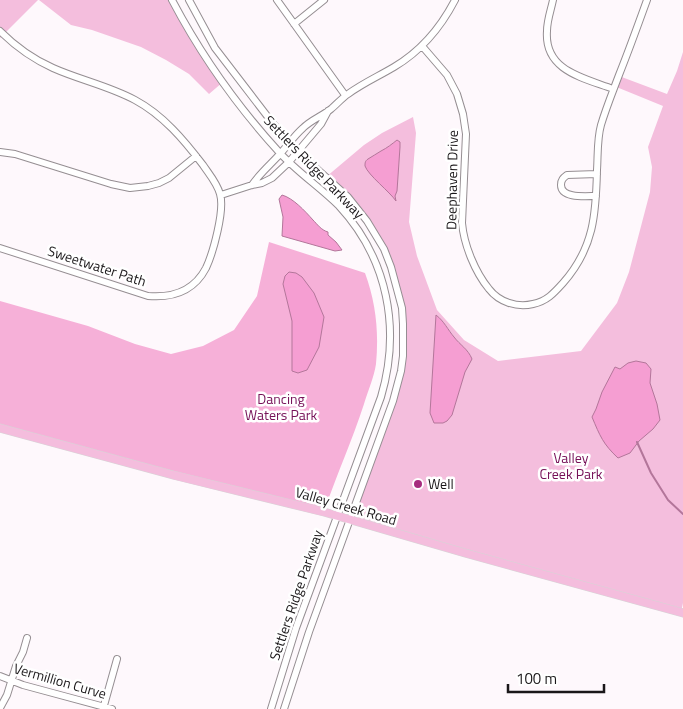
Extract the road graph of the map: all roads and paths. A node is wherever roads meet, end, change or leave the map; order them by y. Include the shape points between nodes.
1 (172, 0) edge
2 (188, 0) edge
3 (277, 0) edge
4 (324, 0) edge
5 (455, 0) edge
6 (553, 0) edge
7 (647, 0) edge
8 (294, 24) junction
9 (0, 32) edge
10 (422, 46) junction
11 (613, 89) junction
12 (345, 95) junction
13 (329, 110) junction
14 (289, 142) junction
15 (297, 150) junction
16 (0, 152) edge
17 (280, 153) junction
18 (196, 156) junction
19 (289, 162) junction
20 (597, 174) junction
21 (252, 184) junction
22 (221, 195) junction
23 (596, 196) junction
24 (0, 248) edge
25 (0, 428) edge
26 (337, 516) junction
27 (350, 520) junction
28 (683, 613) edge
29 (27, 638) dead end
30 (117, 659) dead end
31 (0, 676) edge
32 (11, 681) junction
33 (0, 708) edge
34 (104, 708) edge
35 (112, 709) edge
36 (270, 709) edge
37 (284, 709) edge

1 - 17 street, Settlers Ridge Parkway via 217,76
2 - 14 street, Settlers Ridge Parkway via 215,48
3 - 8 street
4 - 8 street
5 - 10 street
6 - 11 street via 546,35 555,60 573,74
7 - 11 street, Deephaven Drive
8 - 12 street
9 - 18 street via 52,68 123,94 146,106 176,131
10 - 12 street
10 - 23 street, Deephaven Drive via 447,75 464,114 463,236 468,253 494,295 508,303 524,306 541,302 554,293 583,255 596,213
11 - 20 street, Deephaven Drive via 599,132
12 - 13 street
13 - 14 street
13 - 15 street
14 - 15 street, Settlers Ridge Parkway
14 - 17 street
15 - 19 street
15 - 27 street, Settlers Ridge Parkway via 348,197 367,221 391,266 402,308 403,356 398,385
16 - 18 street via 130,188 148,186 169,178
17 - 19 street, Settlers Ridge Parkway
17 - 21 street
18 - 22 street
19 - 21 street via 272,178
19 - 26 street, Settlers Ridge Parkway via 339,206 357,230 379,270 389,310 390,354 385,382
20 - 23 street, Deephaven Drive
20 - 23 street via 567,175 561,184 562,191 568,195
21 - 22 street
22 - 24 street, Sweetwater Path via 220,220 206,268 194,284 174,295 148,296
25 - 26 main road, Valley Creek Road
26 - 27 main road, Valley Creek Road
26 - 36 street, Settlers Ridge Parkway
27 - 28 main road, Valley Creek Road
27 - 37 street, Settlers Ridge Parkway
29 - 32 street
30 - 34 street
31 - 32 street, Vermillion Curve
32 - 33 street
32 - 34 street, Vermillion Curve
34 - 35 street, Vermillion Curve

